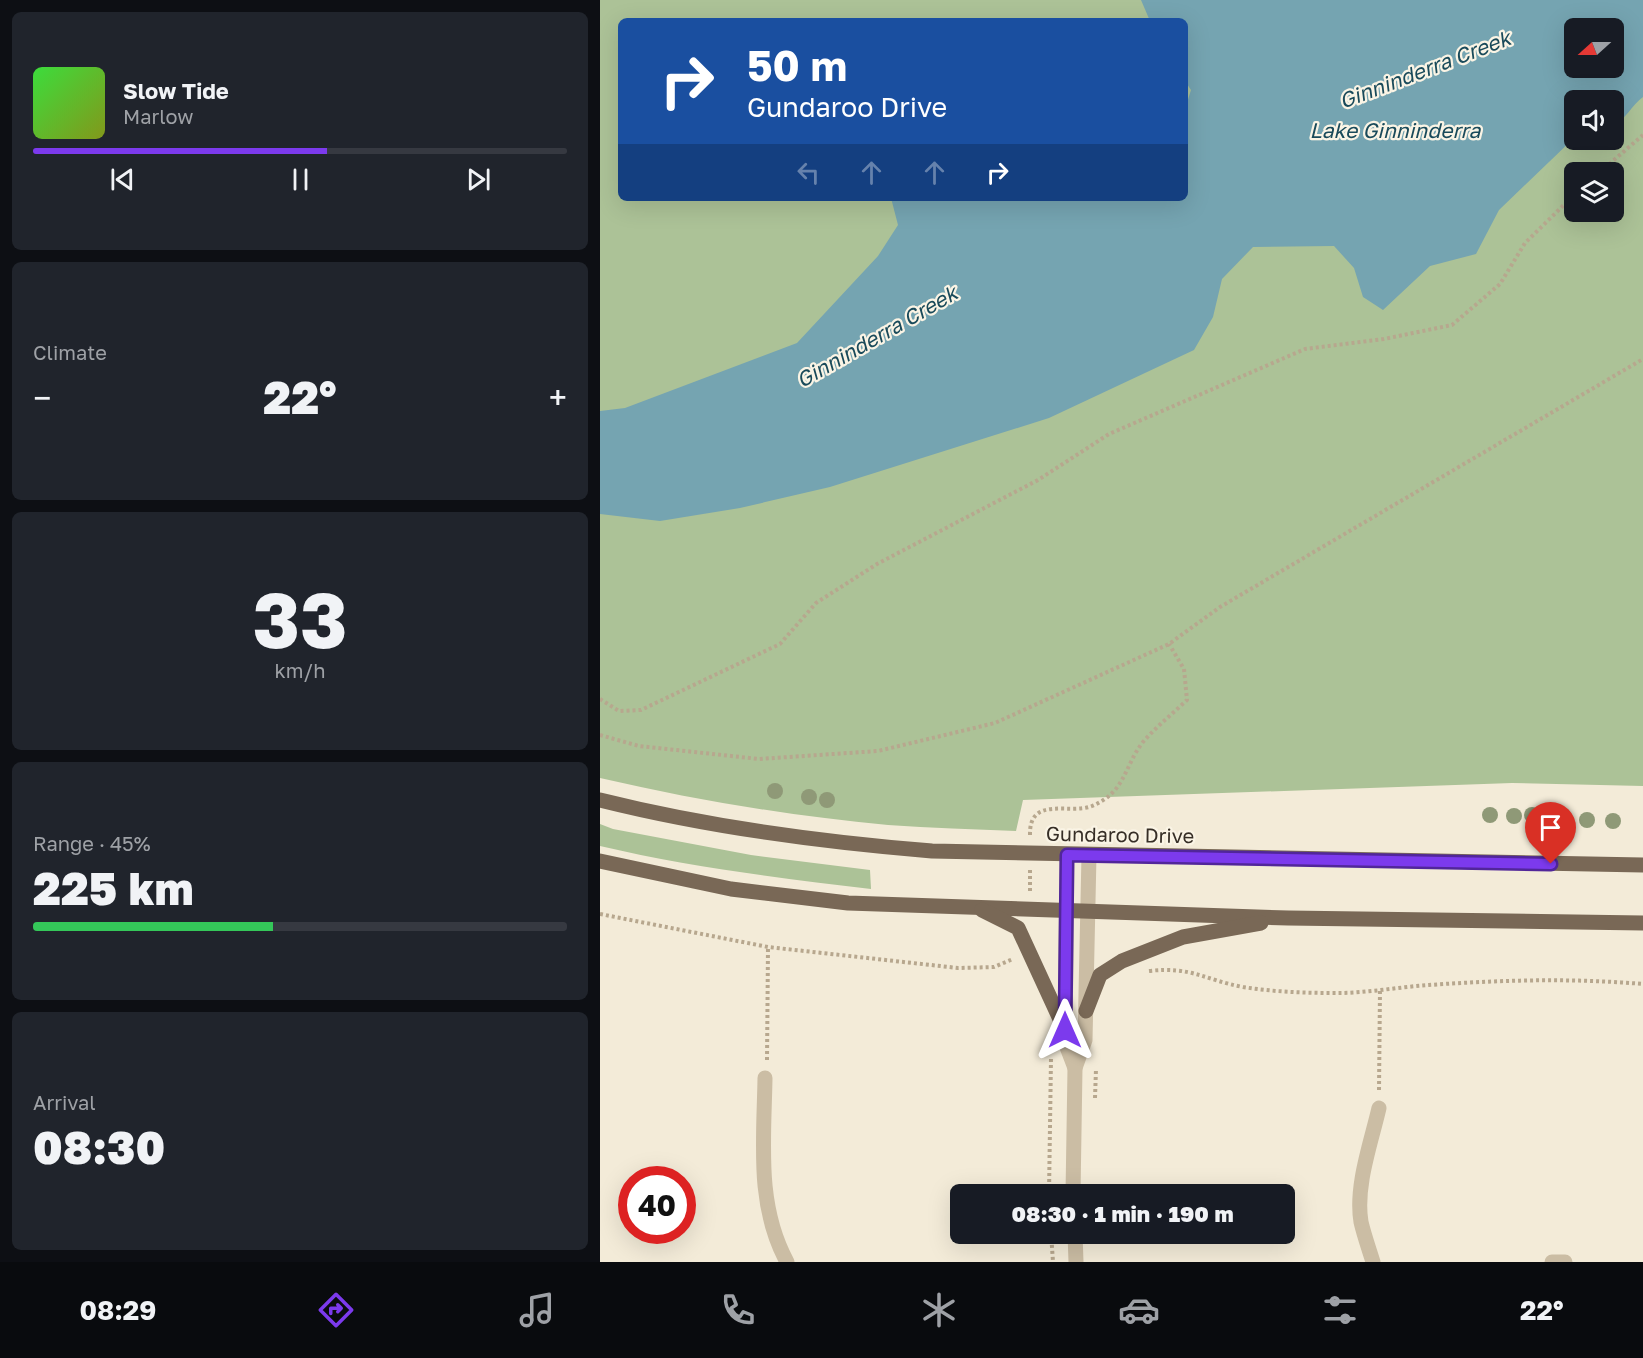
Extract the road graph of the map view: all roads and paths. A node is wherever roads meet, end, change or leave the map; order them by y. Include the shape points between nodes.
1 (1643, 135) edge
2 (1612, 162) edge
3 (1564, 205) edge
4 (1643, 359) edge
5 (1169, 644) junction
6 (600, 699) edge
7 (600, 735) edge
8 (600, 800) edge
9 (1030, 827) dead end
10 (1067, 855) junction
11 (1089, 855) junction
12 (600, 861) edge
13 (1643, 865) edge
14 (976, 907) junction
15 (1066, 910) junction
16 (1089, 910) junction
17 (600, 914) edge
18 (1288, 918) junction
19 (1643, 923) edge
20 (768, 947) junction
21 (1017, 957) dead end
22 (1145, 972) dead end
23 (1643, 984) edge
24 (1380, 989) junction
25 (1086, 1011) junction
26 (1065, 1030) junction
27 (1051, 1052) dead end
28 (1075, 1068) junction
29 (765, 1078) joint
30 (1379, 1108) joint
31 (1049, 1184) edge
32 (1073, 1184) edge
33 (1052, 1244) edge
34 (1075, 1244) edge
35 (787, 1262) edge
36 (1053, 1262) edge
37 (1076, 1262) edge
38 (1373, 1262) edge
39 (1552, 1262) edge
40 (1565, 1262) edge

1 - 2 path
3 - 6 path via 1525,243 1500,284 1452,325 1305,349 1109,434 1038,480 877,564 816,603 780,644 642,710 619,711
4 - 5 path via 1220,607
5 - 7 path via 995,723 878,751 759,759 639,746
5 - 9 path via 1184,669 1187,700 1142,744 1119,787 1091,807 1046,809
8 - 10 main road, Gundaroo Drive via 742,828 867,845
10 - 11 main road, Gundaroo Drive
10 - 15 street
11 - 13 main road, Gundaroo Drive
11 - 16 street
12 - 14 main road via 731,889 848,903
14 - 15 main road
14 - 26 main road via 1018,928
15 - 16 main road
15 - 26 street
16 - 18 main road
16 - 25 street
17 - 20 path
18 - 19 main road
18 - 25 main road via 1183,937 1122,961 1100,975
20 - 21 path via 958,968 994,967
20 - 29 path
22 - 24 path via 1192,971 1271,991 1340,993
23 - 24 path via 1589,980
24 - 30 path
25 - 28 street via 1085,1040
26 - 28 street via 1065,1042
27 - 31 path
28 - 32 street
29 - 35 street via 764,1192 775,1237
30 - 38 street via 1360,1206
33 - 36 path
34 - 37 street
39 - 40 street

